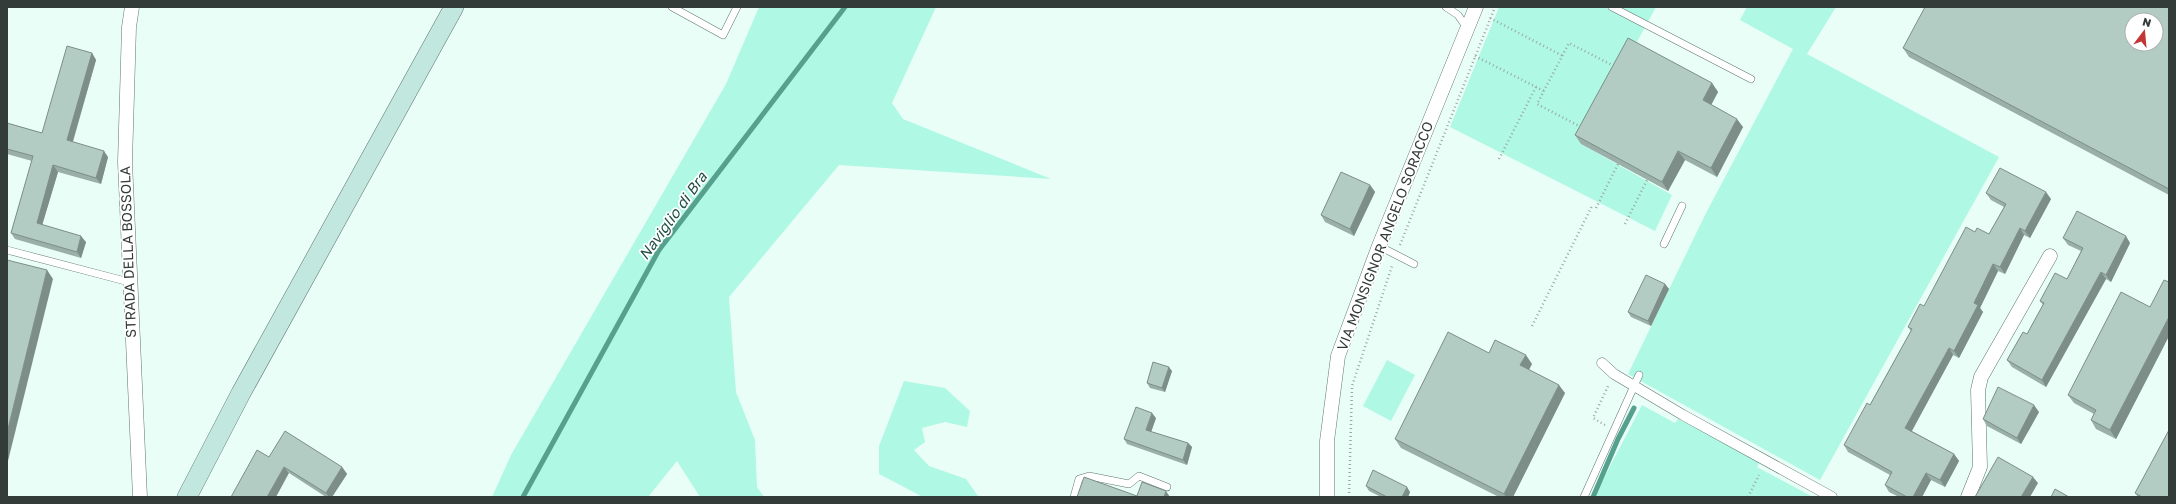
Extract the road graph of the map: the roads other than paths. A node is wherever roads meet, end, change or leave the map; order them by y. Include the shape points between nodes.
1 (132, 7) edge
2 (454, 7) edge
3 (672, 7) edge
4 (737, 7) edge
5 (1446, 7) edge
6 (1476, 7) edge
7 (1612, 7) edge
8 (1467, 28) junction
9 (1751, 79) dead end
10 (1682, 206) dead end
11 (1664, 244) dead end
12 (1379, 246) junction
13 (7, 250) edge
14 (2050, 256) dead end
15 (1414, 264) dead end
16 (129, 282) junction
17 (1602, 362) dead end
18 (1639, 375) dead end
19 (1635, 386) junction
20 (1167, 486) dead end
21 (140, 497) edge
22 (187, 497) edge
23 (1074, 497) edge
24 (1327, 497) edge
25 (1584, 497) edge
26 (1832, 497) edge
27 (1968, 497) edge

1 - 16 street, STRADA DELLA BOSSOLA via 125,162
2 - 22 main road
3 - 4 lane via 723,35
5 - 8 lane via 1458,15
6 - 8 street, VIA MONSIGNOR ANGELO SORACCO
7 - 9 lane
8 - 12 street, VIA MONSIGNOR ANGELO SORACCO
10 - 11 lane
12 - 15 lane
12 - 24 street, VIA MONSIGNOR ANGELO SORACCO via 1338,356 1327,441
13 - 16 lane
14 - 27 street via 1981,377 1978,390 1980,467
16 - 21 street, STRADA DELLA BOSSOLA
17 - 19 street via 1614,374
18 - 19 lane
19 - 25 lane
19 - 26 street
20 - 23 lane via 1138,476 1129,484 1088,476 1079,479

